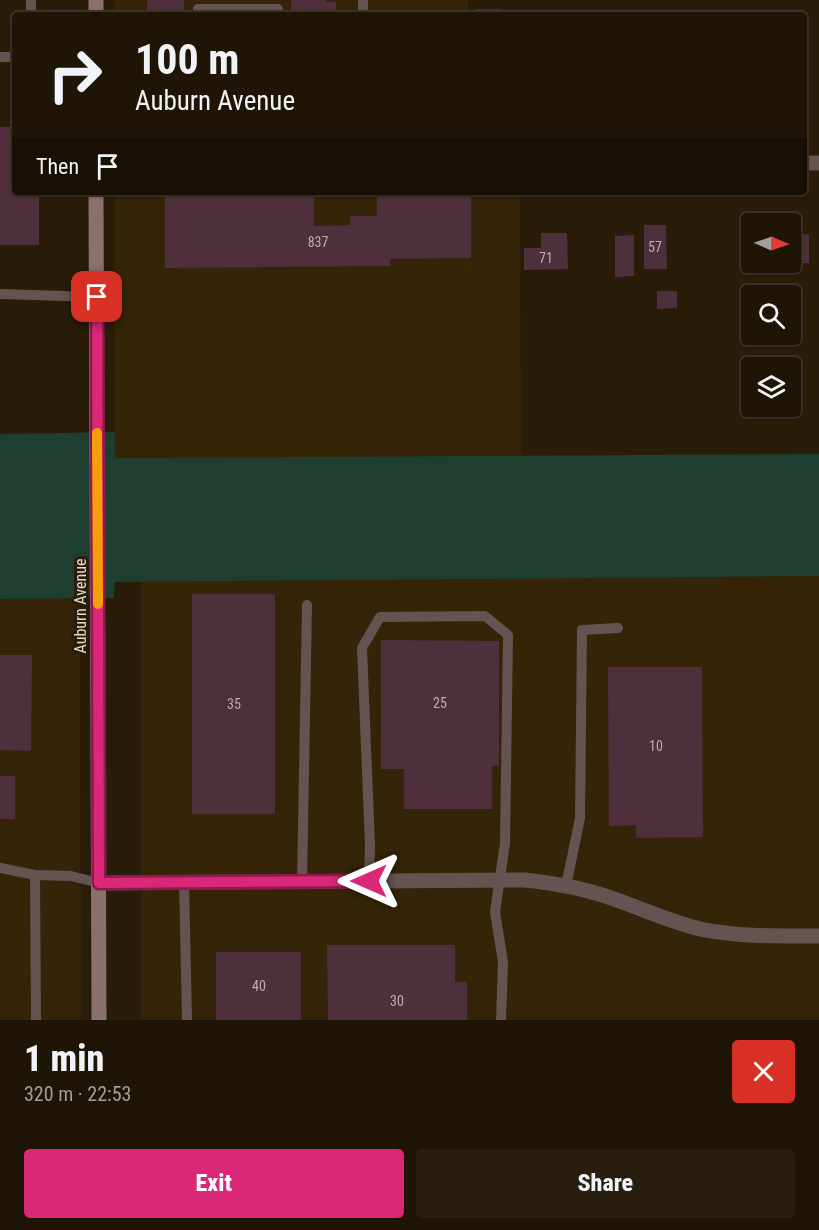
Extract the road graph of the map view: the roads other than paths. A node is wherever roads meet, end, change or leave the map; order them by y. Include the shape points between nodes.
1 (278, 8) edge
2 (198, 9) dead end
3 (96, 195) edge
4 (0, 294) edge
5 (97, 297) junction
6 (307, 604) dead end
7 (618, 628) dead end
8 (0, 868) edge
9 (35, 875) junction
10 (500, 880) junction
11 (369, 881) junction
12 (184, 882) junction
13 (302, 882) junction
14 (99, 883) junction
15 (566, 886) junction
16 (819, 936) edge
17 (36, 1020) edge
18 (99, 1020) edge
19 (187, 1020) edge
20 (501, 1020) edge

1 - 2 lane
3 - 5 main road, Auburn Avenue
4 - 5 lane
5 - 14 main road, Auburn Avenue
6 - 13 lane
7 - 15 lane via 582,630 580,818
8 - 9 lane
9 - 14 lane via 71,876
9 - 17 lane
10 - 11 street
10 - 11 lane via 505,843 508,635 485,616 380,617 362,648
10 - 15 street
10 - 20 lane via 495,912 502,962
11 - 13 street
12 - 13 street
12 - 14 street
12 - 19 lane
14 - 18 main road, Auburn Avenue
15 - 16 street via 700,929 748,935

